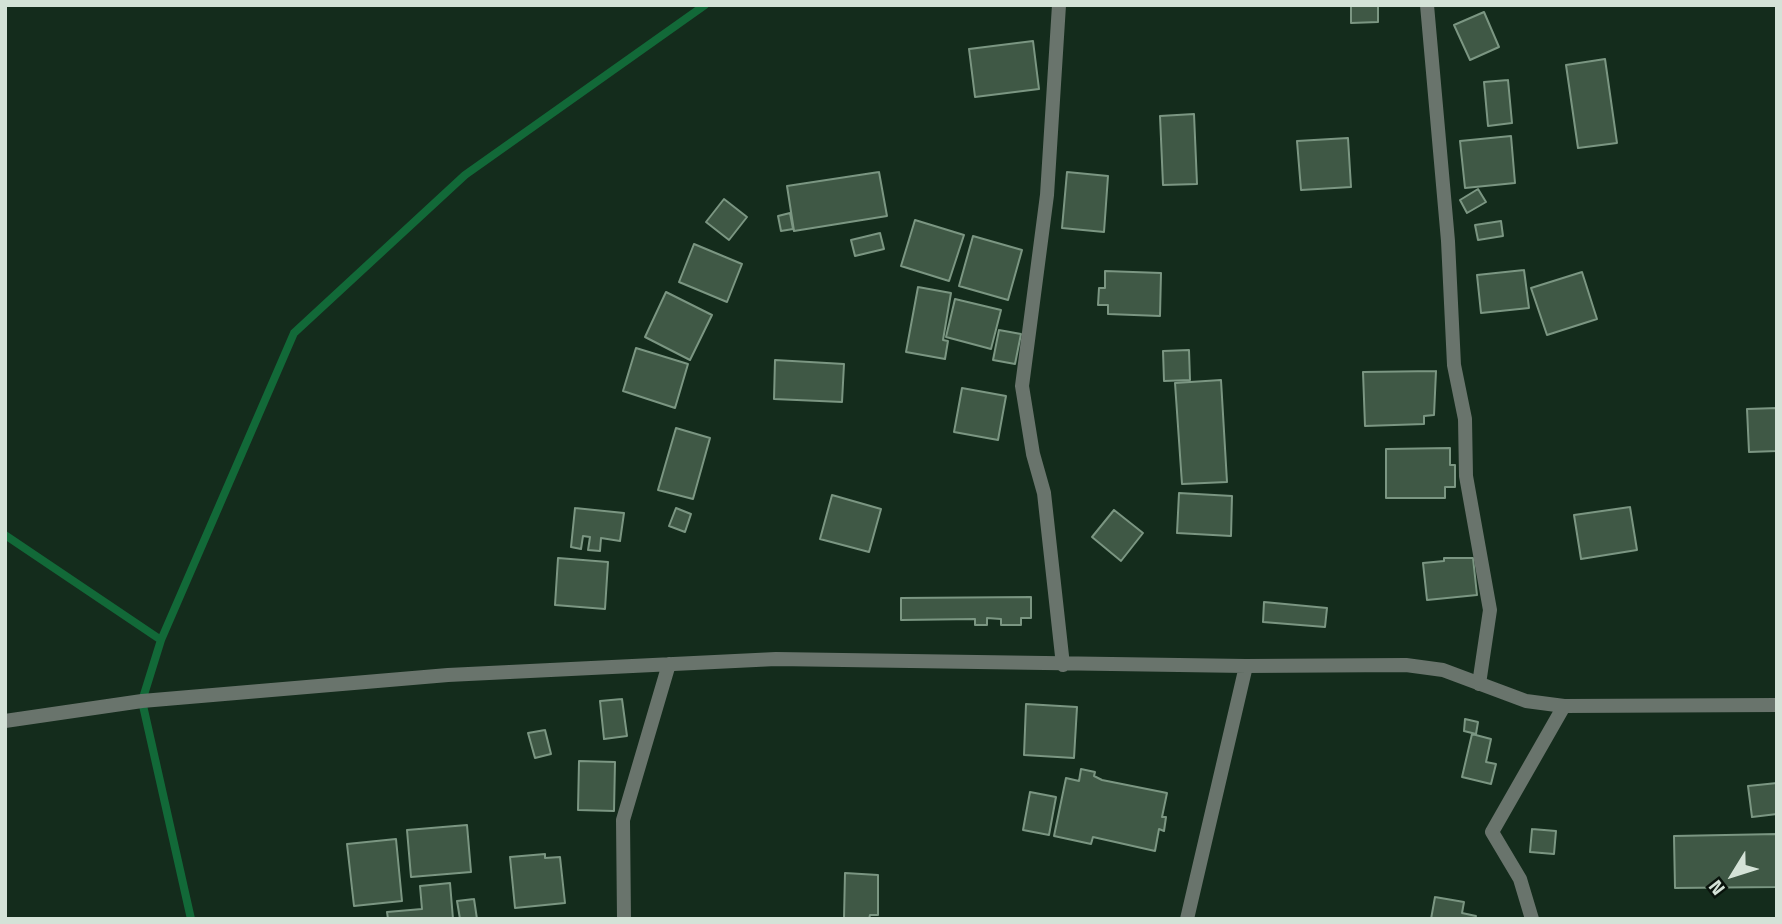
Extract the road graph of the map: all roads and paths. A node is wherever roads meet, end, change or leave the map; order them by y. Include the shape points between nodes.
1 (1059, 5) edge
2 (1427, 5) edge
3 (668, 664) junction
4 (1063, 664) junction
5 (1246, 666) junction
6 (1479, 684) junction
7 (1564, 705) junction
8 (1777, 705) edge
9 (5, 721) edge
10 (624, 919) edge
11 (1187, 919) edge
12 (1532, 919) edge

1 - 4 street via 1047,195 1022,386 1044,493
2 - 6 street via 1454,365 1465,419 1466,476 1490,610
3 - 4 street via 776,659
3 - 9 street via 448,675 142,701
3 - 10 street via 623,820
4 - 5 street
5 - 6 street via 1406,665 1443,670
5 - 11 street
6 - 7 street via 1525,701
7 - 8 street
7 - 12 street via 1492,832 1520,879

